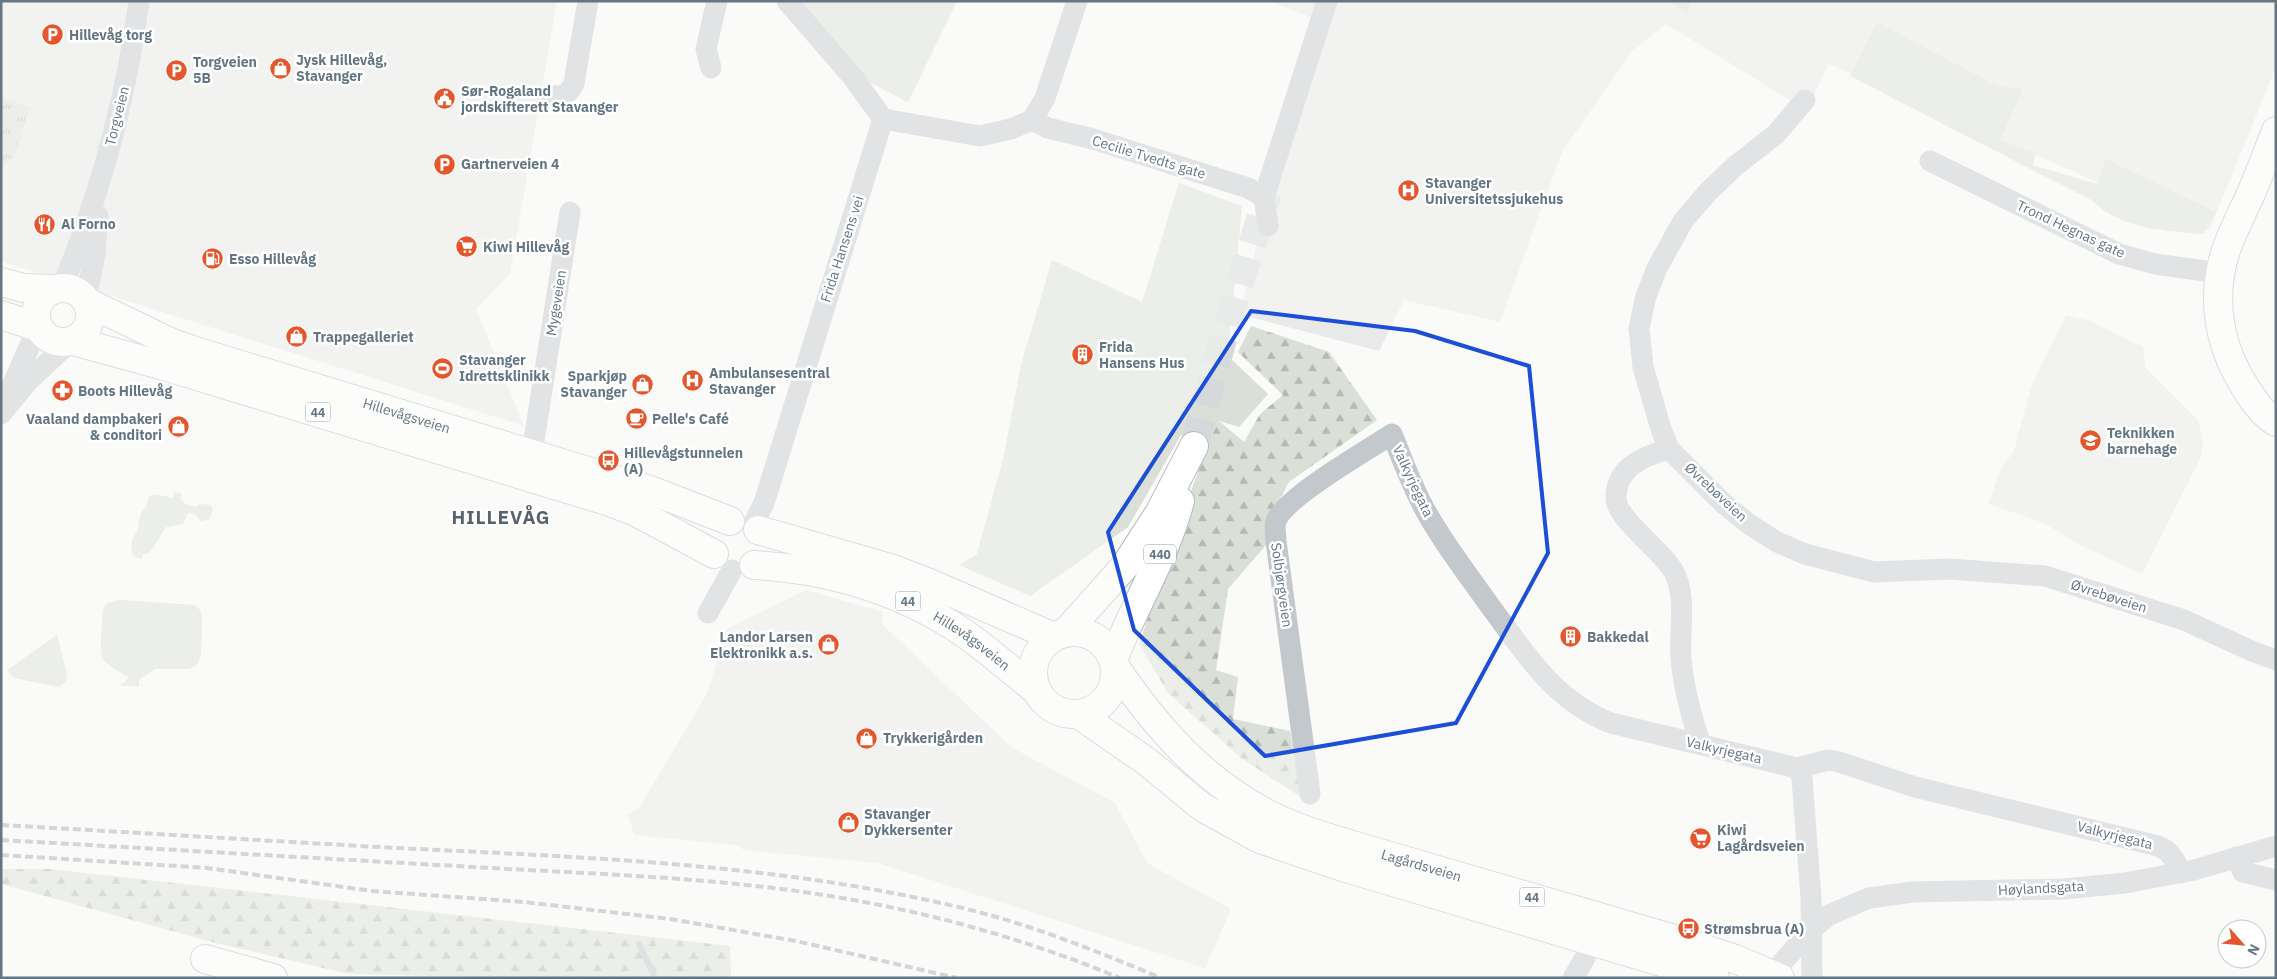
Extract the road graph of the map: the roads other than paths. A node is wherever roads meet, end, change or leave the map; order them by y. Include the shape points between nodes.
1 (139, 1) edge
2 (153, 1) edge
3 (588, 1) edge
4 (717, 1) edge
5 (786, 1) edge
6 (1077, 1) edge
7 (1327, 1) edge
8 (132, 51) junction
9 (711, 68) dead end
10 (547, 96) dead end
11 (1805, 100) dead end
12 (884, 119) junction
13 (1032, 120) junction
14 (2276, 131) edge
15 (1930, 160) dead end
16 (101, 181) junction
17 (1264, 197) junction
18 (570, 212) dead end
19 (1268, 226) dead end
20 (2220, 273) junction
21 (1, 282) edge
22 (58, 288) junction
23 (86, 301) junction
24 (1, 315) edge
25 (38, 327) junction
26 (71, 342) junction
27 (1, 412) edge
28 (2276, 422) edge
29 (1392, 434) joint
30 (1669, 449) junction
31 (532, 453) junction
32 (747, 525) junction
33 (733, 563) junction
34 (708, 613) dead end
35 (1059, 635) junction
36 (2276, 660) edge
37 (1115, 663) junction
38 (1038, 692) junction
39 (1078, 714) junction
40 (1700, 743) junction
41 (1797, 768) junction
42 (1310, 794) dead end
43 (2276, 846) edge
44 (2236, 857) junction
45 (2181, 873) junction
46 (2276, 880) edge
47 (1811, 930) junction
48 (1592, 940) junction
49 (205, 959) dead end
50 (1776, 976) edge
51 (274, 978) edge
52 (1573, 978) edge
53 (1715, 978) edge
54 (1812, 978) edge

1 - 8 street, Torgveien
2 - 8 street, Torgveien
3 - 10 street via 571,91 565,96
4 - 9 street via 706,49
5 - 12 street via 852,76
6 - 13 street via 1045,98
7 - 17 street
8 - 16 street, Torgveien
11 - 30 street, Øvrebøveien via 1776,134 1721,180 1683,221 1657,268 1646,296 1639,328 1643,367
12 - 13 street via 980,136
12 - 32 street, Frida Hansens vei via 764,503
13 - 17 street, Cecilie Tvedts gate via 1048,128 1248,188
14 - 20 main road via 2226,248
15 - 20 street, Trond Hegnas gate via 2119,254 2155,264
16 - 22 street, Torgveien via 78,247
16 - 23 street, Torgveien via 95,252
17 - 19 street
18 - 31 street, Mygeveien
20 - 28 main road via 2220,331 2230,360 2266,416
21 - 22 main road, 44 via 23,288
22 - 23 main road, 44 via 79,293
22 - 25 main road via 44,295 39,302 36,311
23 - 26 main road via 90,311 89,322
23 - 31 main road, Hillevågsveien / 44 via 192,350
24 - 25 main road, 44
25 - 26 main road, 44 via 54,341
25 - 27 street
26 - 27 street via 28,381
26 - 33 main road, Hillevågsveien / 44 via 161,365 607,501 636,512
29 - 40 street, Valkyrjegata via 1427,514 1490,606 1556,690 1576,706 1611,724
29 - 42 street, Solbjørgveien via 1285,507 1276,522
30 - 36 street, Øvrebøveien via 1724,504 1777,542 1805,554 1874,572 1949,569 2045,576 2184,620
30 - 40 street via 1648,454 1632,464 1619,480 1616,499 1624,516 1665,559 1681,591 1681,658
31 - 32 main road, Hillevågsveien / 44
32 - 33 main road via 764,545 761,556
32 - 33 main road via 716,531 712,548
32 - 35 main road, Hillevågsveien / 44 via 919,578
33 - 34 street
33 - 38 main road, Hillevågsveien / 44 via 786,567 887,592 919,606 975,641
35 - 37 main road, 44 via 1079,632 1092,635 1104,644
35 - 37 main road, 440 via 1125,566 1160,512 1194,446 1176,515 1128,621
35 - 38 main road via 1041,648 1034,663
37 - 39 main road via 1114,686 1105,700 1092,710
37 - 50 main road, Lagårdsveien / 44 via 1154,721 1199,768 1276,818 1314,834 1681,941
38 - 39 main road, 44 via 1045,702 1059,711
39 - 48 main road, Lagårdsveien / 44 via 1146,761 1202,807 1260,838 1346,868
40 - 41 street, Valkyrjegata
41 - 45 street, Valkyrjegata via 1828,760 1840,762 1915,787 2158,846 2172,856
41 - 47 street via 1802,778
43 - 44 street, Høylandsgata
44 - 45 street, Høylandsgata
44 - 46 street via 2243,872
45 - 47 street, Høylandsgata via 2064,889 1884,895 1839,909
47 - 50 street, Høylandsgata
47 - 54 street
48 - 52 street via 1586,958
48 - 53 main road, Lagårdsveien / 44
49 - 51 main road

